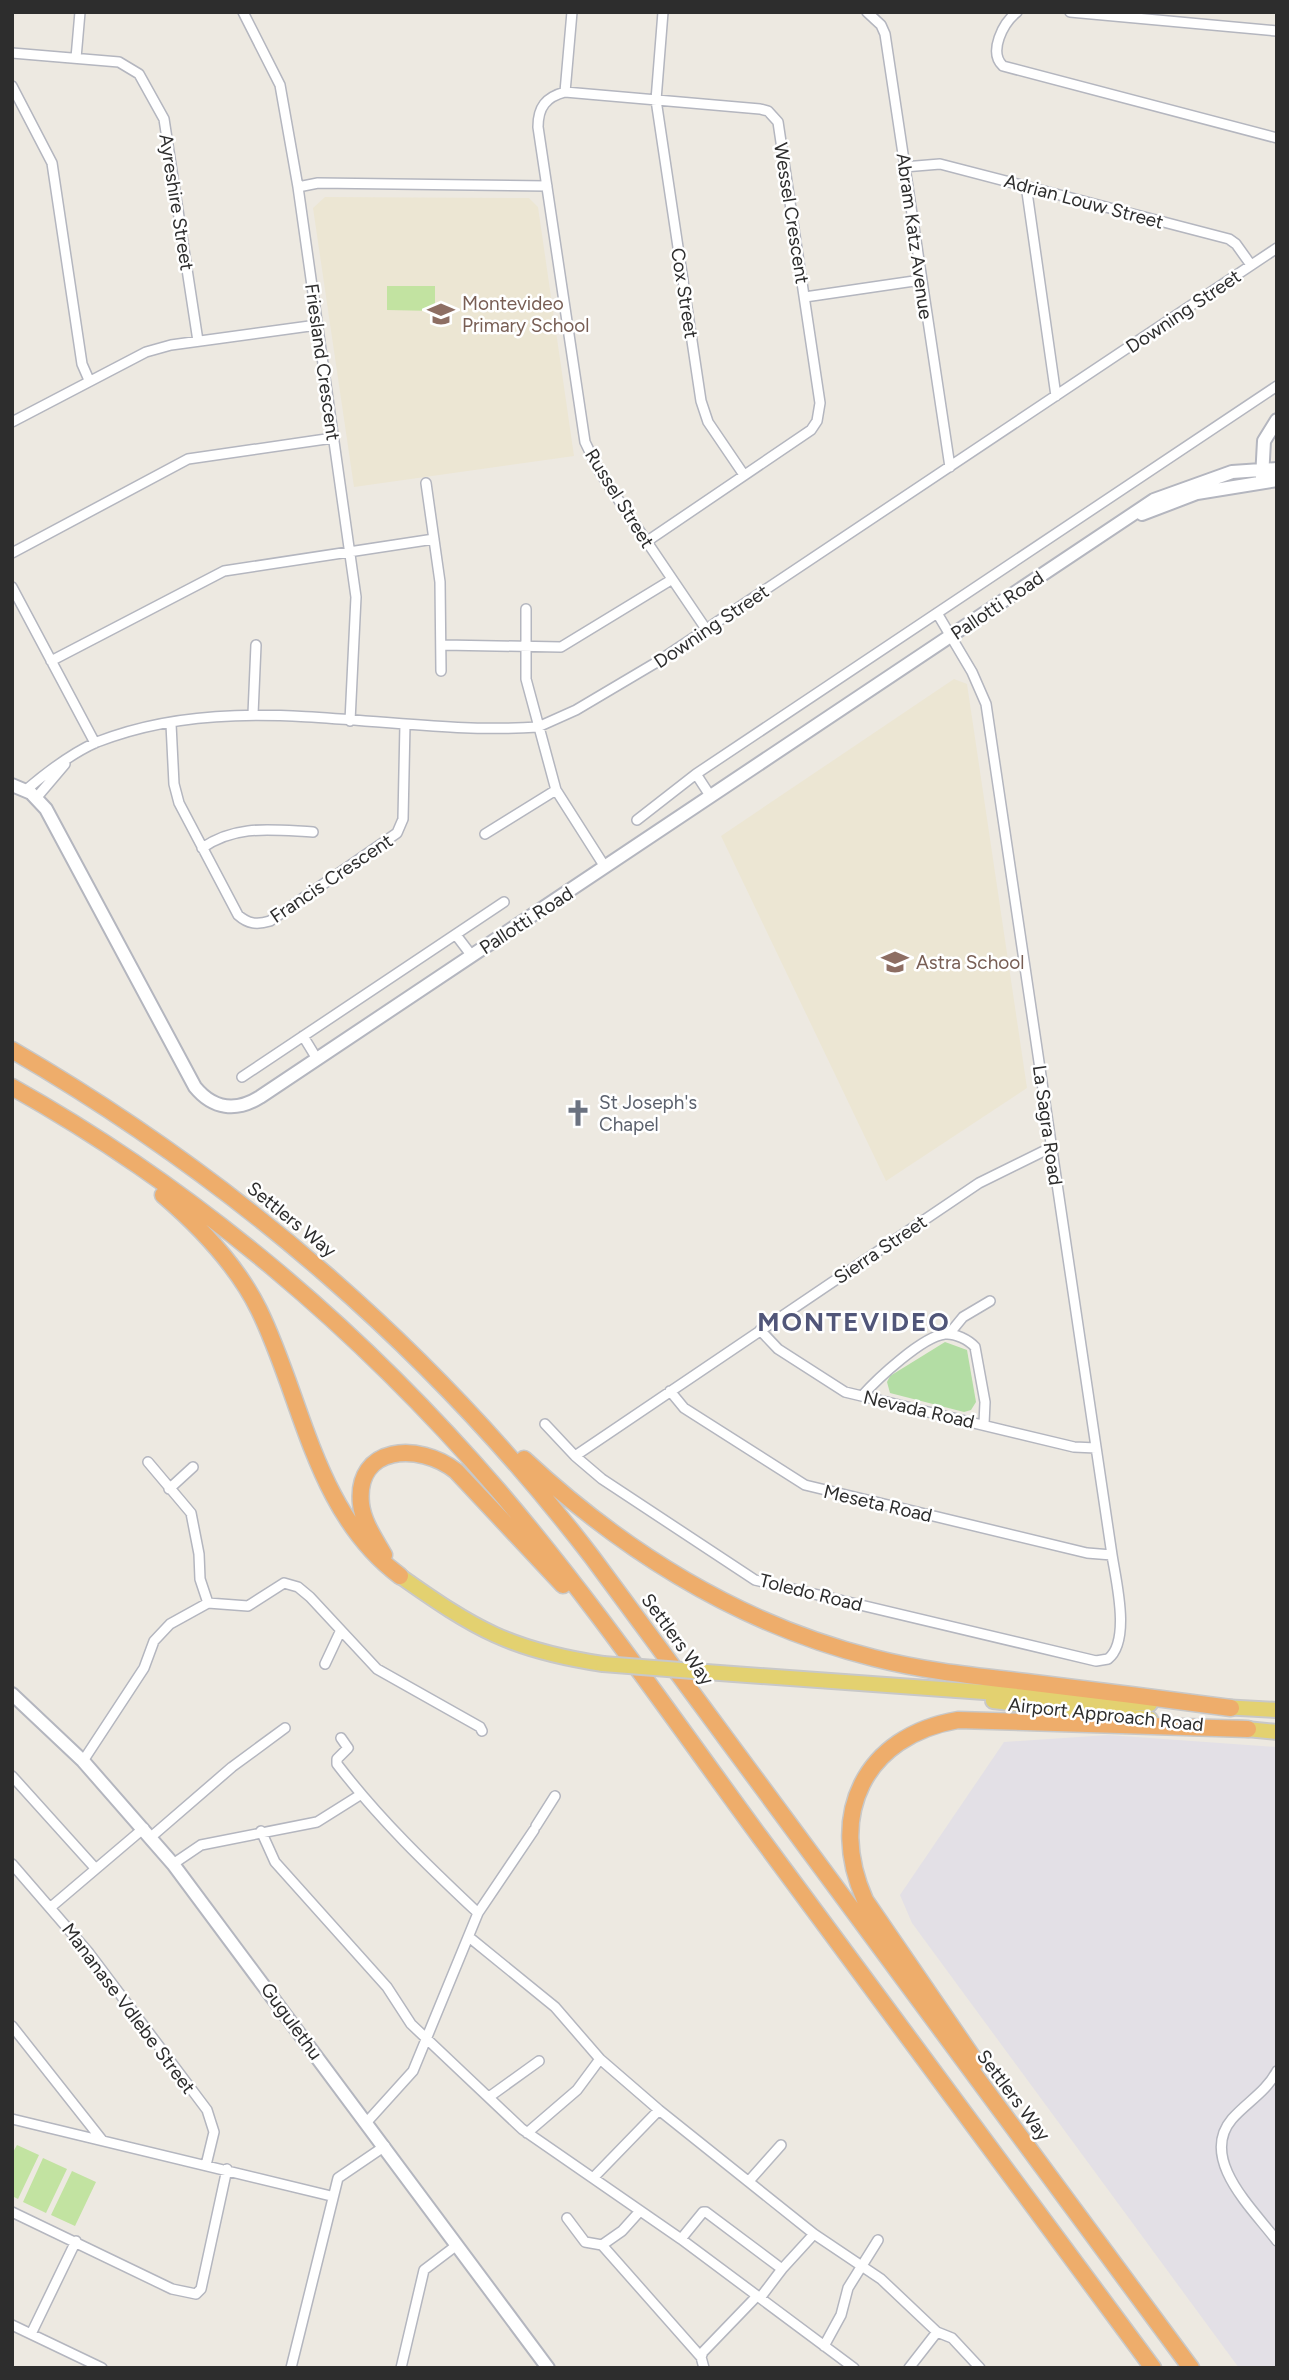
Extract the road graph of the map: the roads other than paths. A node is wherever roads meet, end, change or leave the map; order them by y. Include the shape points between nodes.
1 (80, 12) edge
2 (243, 12) edge
3 (572, 12) edge
4 (663, 12) edge
5 (867, 12) edge
6 (1017, 12) edge
7 (1070, 12) edge
8 (1277, 31) edge
9 (12, 53) edge
10 (75, 58) junction
11 (12, 86) edge
12 (565, 92) junction
13 (656, 100) junction
14 (1277, 138) edge
15 (904, 167) junction
16 (1026, 185) junction
17 (547, 186) junction
18 (298, 187) junction
19 (1277, 248) edge
20 (1251, 265) junction
21 (921, 279) junction
22 (805, 297) junction
23 (317, 325) junction
24 (198, 341) junction
25 (89, 380) junction
26 (1277, 386) edge
27 (1056, 396) junction
28 (1277, 420) edge
29 (12, 422) edge
30 (333, 438) junction
31 (950, 467) junction
32 (1277, 469) edge
33 (744, 475) junction
34 (1262, 476) junction
35 (1277, 480) edge
36 (426, 483) dead end
37 (434, 539) junction
38 (646, 542) junction
39 (350, 551) junction
40 (12, 553) edge
41 (671, 580) junction
42 (12, 587) edge
43 (526, 609) dead end
44 (937, 613) junction
45 (706, 629) junction
46 (951, 636) junction
47 (256, 645) dead end
48 (443, 645) junction
49 (526, 648) junction
50 (51, 661) junction
51 (441, 671) dead end
52 (253, 714) junction
53 (350, 720) junction
54 (171, 723) junction
55 (405, 724) junction
56 (538, 727) junction
57 (95, 743) junction
58 (696, 774) junction
59 (12, 785) edge
60 (556, 790) junction
61 (32, 793) junction
62 (711, 797) junction
63 (636, 820) dead end
64 (313, 832) dead end
65 (485, 834) dead end
66 (202, 848) junction
67 (605, 867) junction
68 (504, 902) dead end
69 (456, 935) junction
70 (472, 956) junction
71 (303, 1037) junction
72 (12, 1050) edge
73 (317, 1059) junction
74 (242, 1077) dead end
75 (12, 1087) edge
76 (12, 1095) edge
77 (1052, 1147) junction
78 (990, 1301) dead end
79 (760, 1330) junction
80 (949, 1334) junction
81 (442, 1384) junction
82 (670, 1391) junction
83 (862, 1396) junction
84 (545, 1424) dead end
85 (984, 1424) junction
86 (1096, 1448) junction
87 (575, 1456) junction
88 (148, 1462) dead end
89 (193, 1467) dead end
90 (169, 1489) junction
91 (1112, 1555) junction
92 (400, 1576) junction
93 (208, 1603) junction
94 (340, 1632) junction
95 (620, 1647) junction
96 (1117, 1649) joint
97 (325, 1664) dead end
98 (936, 1691) junction
99 (12, 1694) edge
100 (1231, 1707) junction
101 (1277, 1710) edge
102 (285, 1728) dead end
103 (1248, 1729) junction
104 (482, 1731) dead end
105 (1277, 1732) edge
106 (341, 1738) dead end
107 (83, 1761) junction
108 (12, 1776) edge
109 (360, 1795) junction
110 (555, 1796) dead end
111 (261, 1831) junction
112 (147, 1833) junction
113 (12, 1864) edge
114 (173, 1864) junction
115 (95, 1868) junction
116 (51, 1907) junction
117 (478, 1913) junction
118 (469, 1937) junction
119 (12, 2026) edge
120 (426, 2040) junction
121 (600, 2059) junction
122 (540, 2061) dead end
123 (1277, 2071) edge
124 (489, 2096) junction
125 (659, 2110) junction
126 (12, 2119) edge
127 (366, 2123) junction
128 (527, 2133) junction
129 (102, 2140) junction
130 (781, 2145) dead end
131 (385, 2146) junction
132 (206, 2165) junction
133 (227, 2169) junction
134 (593, 2178) junction
135 (749, 2181) junction
136 (331, 2196) junction
137 (640, 2211) junction
138 (12, 2212) edge
139 (567, 2218) dead end
140 (814, 2234) junction
141 (681, 2239) junction
142 (878, 2240) dead end
143 (75, 2241) junction
144 (1277, 2241) edge
145 (457, 2245) junction
146 (603, 2245) junction
147 (860, 2266) junction
148 (782, 2269) junction
149 (759, 2297) junction
150 (1156, 2319) junction
151 (12, 2325) edge
152 (937, 2332) junction
153 (31, 2334) junction
154 (824, 2346) junction
155 (701, 2357) junction
156 (852, 2367) edge
157 (102, 2368) edge
158 (291, 2368) edge
159 (401, 2368) edge
160 (548, 2368) edge
161 (704, 2368) edge
162 (908, 2368) edge
163 (980, 2368) edge
164 (1153, 2368) edge
165 (1191, 2368) edge

1 - 10 street
2 - 18 street, Friesland Crescent via 280,85
3 - 12 street
4 - 13 street
5 - 15 street, Abram Katz Avenue via 885,34
6 - 14 street via 996,49 1003,66
7 - 8 street
9 - 10 street, Ayreshire Street
10 - 24 street, Ayreshire Street via 130,65 164,119
11 - 25 street via 52,163 82,364
12 - 13 street, Wessel Crescent
12 - 17 street via 547,100 538,116
13 - 22 street, Wessel Crescent via 760,108 775,117
13 - 33 street, Cox Street via 701,401 708,422
15 - 16 street, Adrian Louw Street via 940,163
15 - 21 street, Abram Katz Avenue
16 - 20 street, Adrian Louw Street via 1229,239
16 - 27 street
17 - 18 street via 318,183
17 - 38 street, Russel Street via 585,442
18 - 23 street, Friesland Crescent
19 - 20 street, Downing Street
20 - 27 street, Downing Street
21 - 22 street
21 - 31 street, Abram Katz Avenue
22 - 33 street, Wessel Crescent via 820,403 817,421 811,430
23 - 24 street
23 - 30 street, Friesland Crescent
24 - 25 street via 146,352
25 - 29 street
26 - 44 street, Pallotti Road
27 - 31 street, Downing Street
28 - 34 street via 1264,441
30 - 39 street, Friesland Crescent
30 - 40 street via 188,459
31 - 45 street, Downing Street
32 - 34 street
33 - 38 street, Wessel Crescent
34 - 35 street
34 - 46 street, Pallotti Road via 1197,493 1128,519
36 - 37 street
37 - 39 street
37 - 48 street
38 - 41 street, Russel Street
39 - 50 street via 218,573
39 - 53 street, Friesland Crescent via 356,597
41 - 45 street, Russel Street
41 - 49 street via 569,644
42 - 50 street
43 - 49 street
44 - 46 street, La Sagra Road
44 - 58 street, Pallotti Road
45 - 56 street, Downing Street via 576,710
46 - 62 street, Pallotti Road
46 - 77 street, La Sagra Road via 986,704
47 - 52 street
48 - 49 street
48 - 51 street
49 - 56 street via 525,673
50 - 57 street
52 - 53 street, Downing Street
52 - 54 street, Downing Street
53 - 55 street, Downing Street
54 - 57 street, Downing Street
54 - 66 street, Francis Crescent via 175,792
55 - 56 street, Downing Street
55 - 66 street, Francis Crescent via 403,819 397,833 270,921 252,923 238,915
56 - 60 street
57 - 61 street, Downing Street
58 - 62 street
58 - 63 street, Pallotti Road
59 - 61 street
60 - 65 street
60 - 67 street
61 - 73 street, Pallotti Road via 201,1095 219,1106 240,1107
62 - 67 street, Pallotti Road
64 - 66 street via 246,829
67 - 70 street, Pallotti Road
68 - 69 street, Pallotti Road
69 - 70 street
69 - 71 street, Pallotti Road
70 - 73 street, Pallotti Road
71 - 73 street
71 - 74 street, Pallotti Road
72 - 81 highway, Settlers Way via 128,1122 251,1211 353,1297
75 - 95 highway via 168,1187 335,1324 480,1470
76 - 92 highway via 163,1195 215,1247 258,1308 332,1493 380,1562
77 - 79 street, Sierra Street via 979,1182
77 - 86 street, La Sagra Road
78 - 80 street via 963,1317
79 - 82 street, Sierra Street
79 - 83 street, Nevada Road via 778,1349 834,1387
80 - 83 street via 935,1337 887,1370
80 - 85 street via 975,1346 985,1402
81 - 100 highway via 554,1488 614,1536 691,1586 774,1625 839,1648 921,1668
81 - 150 highway, Settlers Way via 580,1541
82 - 87 street, Sierra Street
82 - 91 street, Meseta Road via 684,1408 805,1485 1087,1553
83 - 85 street, Nevada Road
84 - 87 street, Toledo Road
85 - 86 street, Nevada Road via 1074,1447
86 - 91 street, La Sagra Road
87 - 96 street, Toledo Road via 602,1479 758,1581 1096,1661 1108,1659
88 - 90 street
89 - 90 street
90 - 93 street via 191,1513
91 - 96 street, La Sagra Road via 1121,1628
92 - 95 highway via 367,1525 362,1491 367,1475 380,1461 402,1452 419,1452 438,1459 463,1478
92 - 98 main road, Airport Approach Road, bridge via 448,1611 530,1650 603,1664
93 - 94 street via 248,1606 288,1583 310,1597
93 - 107 street via 158,1636 144,1668
94 - 97 street
94 - 104 street via 387,1676
95 - 164 highway
98 - 100 main road, Airport Approach Road
98 - 103 main road, Airport Approach Road via 1033,1708
99 - 107 street, Gugulethu
100 - 101 main road, Airport Approach Road
102 - 112 street
103 - 105 main road, Airport Approach Road
103 - 150 highway via 950,1722 901,1740 883,1755 865,1776 849,1826 853,1866 865,1900
106 - 109 street via 348,1748 337,1764
107 - 112 street, Gugulethu
108 - 115 street
109 - 111 street via 317,1822
109 - 117 street
110 - 117 street
111 - 114 street via 201,1845
111 - 120 street via 275,1862 387,1987
112 - 114 street, Gugulethu
112 - 115 street
113 - 116 street, Mananase Vdlebe Street
114 - 127 street, Gugulethu
115 - 116 street
116 - 132 street, Mananase Vdlebe Street via 207,2110 214,2132
117 - 118 street
118 - 120 street
118 - 121 street via 555,2007
119 - 129 street
120 - 124 street
120 - 127 street via 409,2078
121 - 125 street
121 - 128 street via 577,2090
122 - 124 street
123 - 144 street via 1229,2122 1221,2158 1228,2176
124 - 128 street
125 - 134 street
125 - 135 street
126 - 129 street
127 - 131 street, Gugulethu
128 - 134 street
129 - 132 street
130 - 135 street
131 - 136 street via 341,2175
131 - 145 street, Gugulethu
132 - 133 street
133 - 136 street
133 - 143 street via 201,2289 196,2294 172,2289
134 - 137 street
135 - 140 street
136 - 158 street
137 - 141 street
137 - 146 street
138 - 143 street
139 - 146 street via 585,2242
140 - 147 street
140 - 148 street
141 - 148 street via 706,2212
141 - 149 street
142 - 147 street
143 - 153 street
145 - 159 street via 424,2270
145 - 160 street, Gugulethu
146 - 155 street
147 - 152 street via 893,2289
147 - 154 street
148 - 149 street
149 - 154 street
149 - 155 street
150 - 165 highway, Settlers Way
151 - 153 street
152 - 162 street
152 - 163 street via 953,2338
153 - 157 street
154 - 156 street
155 - 161 street

